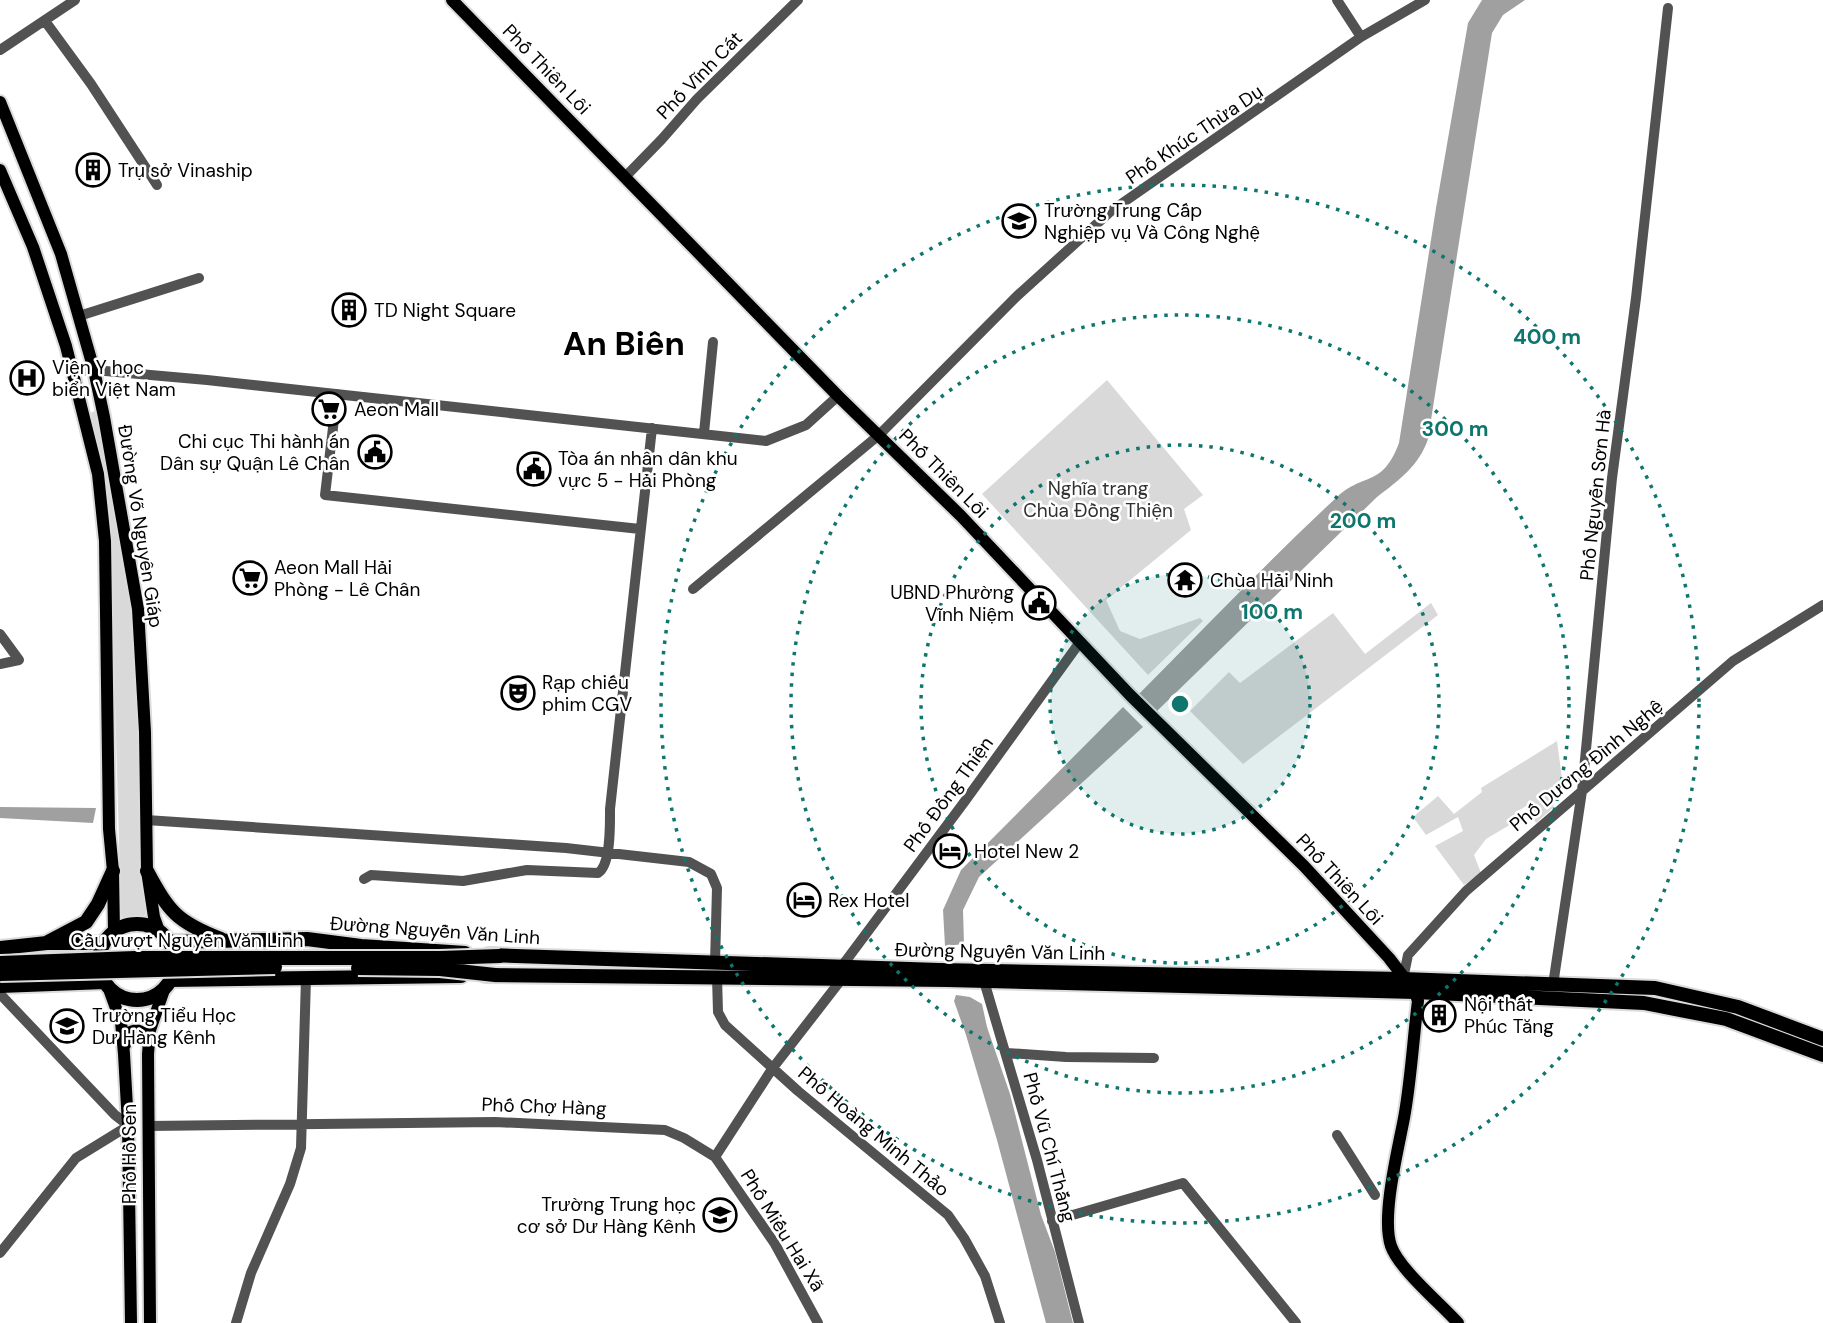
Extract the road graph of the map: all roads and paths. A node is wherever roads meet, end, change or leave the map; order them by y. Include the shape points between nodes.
1 (75, 0) edge
2 (452, 0) edge
3 (798, 0) edge
4 (1337, 0) edge
5 (1425, 0) edge
6 (1668, 8) dead end
7 (45, 21) junction
8 (1361, 37) junction
9 (0, 50) edge
10 (0, 102) edge
11 (0, 170) edge
12 (626, 176) junction
13 (157, 186) dead end
14 (199, 278) dead end
15 (79, 316) junction
16 (713, 342) dead end
17 (93, 370) junction
18 (74, 371) junction
19 (337, 394) junction
20 (838, 396) junction
21 (652, 428) junction
22 (704, 433) junction
23 (879, 435) junction
24 (640, 529) junction
25 (693, 589) dead end
26 (1823, 605) edge
27 (0, 634) edge
28 (1080, 642) junction
29 (0, 664) edge
30 (1582, 791) junction
31 (146, 820) junction
32 (608, 852) junction
33 (113, 871) junction
34 (147, 871) junction
35 (363, 879) dead end
36 (164, 937) junction
37 (109, 938) junction
38 (235, 942) junction
39 (47, 943) junction
40 (31, 945) junction
41 (0, 948) edge
42 (500, 956) junction
43 (0, 963) edge
44 (716, 970) junction
45 (841, 973) junction
46 (0, 974) edge
47 (495, 975) junction
48 (980, 976) junction
49 (247, 978) junction
50 (306, 978) junction
51 (1403, 979) junction
52 (167, 984) junction
53 (35, 985) junction
54 (1553, 985) junction
55 (0, 986) edge
56 (107, 986) junction
57 (1415, 992) junction
58 (0, 994) edge
59 (1823, 1039) edge
60 (1007, 1053) junction
61 (124, 1054) junction
62 (148, 1054) junction
63 (1823, 1055) edge
64 (1154, 1058) dead end
65 (772, 1069) junction
66 (301, 1124) junction
67 (128, 1126) junction
68 (148, 1126) junction
69 (1337, 1135) dead end
70 (715, 1157) junction
71 (1375, 1195) dead end
72 (1052, 1221) junction
73 (0, 1253) edge
74 (131, 1323) edge
75 (150, 1323) edge
76 (236, 1323) edge
77 (818, 1323) edge
78 (1000, 1323) edge
79 (1079, 1323) edge
80 (1296, 1323) edge
81 (1458, 1323) edge

1 - 7 street
2 - 12 main road, Phố Thiên Lôi
3 - 12 street, Phố Vĩnh Cát via 696,99
4 - 8 street
5 - 8 street, Phố Khúc Thừa Dụ
6 - 30 street, Phố Nguyễn Sơn Hà via 1612,478
7 - 9 street
7 - 13 street
8 - 23 street, Phố Khúc Thừa Dụ via 1111,211 1017,296
10 - 15 main road, Đường Võ Nguyên Giáp via 61,254
11 - 18 main road, Đường Võ Nguyên Giáp via 33,247
12 - 20 main road, Phố Thiên Lôi
14 - 15 street
15 - 17 main road, Đường Võ Nguyên Giáp
16 - 22 street
17 - 18 street
17 - 19 street
17 - 31 main road, Đường Võ Nguyên Giáp via 138,609
18 - 33 main road, Đường Võ Nguyên Giáp via 98,474 105,541
19 - 21 street
19 - 24 street via 326,495
20 - 22 street via 806,425 766,441
20 - 23 main road, Phố Thiên Lôi
21 - 22 street
21 - 24 street
23 - 25 street, Phố Khúc Thừa Dụ
23 - 28 main road, Phố Thiên Lôi
24 - 32 street
26 - 30 street, Phố Dương Đình Nghệ via 1733,661
27 - 29 street via 19,660
28 - 45 street, Phố Đồng Thiện
28 - 51 main road, Phố Thiên Lôi via 1304,866
30 - 51 street, Phố Dương Đình Nghệ via 1450,905 1408,955
30 - 54 street, Phố Nguyễn Sơn Hà
31 - 32 street, Phố Hoàng Minh Thảo
31 - 34 main road, Đường Võ Nguyên Giáp
32 - 35 street via 598,873 527,870 463,881 371,875
32 - 44 street, Phố Hoàng Minh Thảo via 690,862 711,874 717,888
33 - 37 main road, Đường Võ Nguyên Giáp
33 - 39 highway via 86,922
34 - 36 main road, Đường Võ Nguyên Giáp via 154,917
34 - 38 highway via 178,918 196,930
36 - 37 highway via 142,925 132,925
36 - 38 highway, Đường Nguyễn Văn Linh
36 - 52 highway via 174,961
37 - 39 highway
37 - 56 highway via 99,963
38 - 42 highway, Đường Nguyễn Văn Linh via 307,939
38 - 49 highway via 230,962
39 - 40 highway
40 - 41 highway
40 - 53 highway via 43,949 47,957 47,976
42 - 43 highway, Cầu vượt Nguyễn Văn Linh, bridge
42 - 44 highway, Đường Nguyễn Văn Linh
44 - 45 highway, Đường Nguyễn Văn Linh
44 - 47 highway, Đường Nguyễn Văn Linh
44 - 65 street, Phố Hoàng Minh Thảo via 720,1020
45 - 48 highway, Đường Nguyễn Văn Linh
45 - 65 street
46 - 47 highway, Cầu vượt Nguyễn Văn Linh, bridge via 307,967 440,969
47 - 50 highway, Đường Nguyễn Văn Linh
48 - 51 highway, Đường Nguyễn Văn Linh
48 - 57 highway, Đường Nguyễn Văn Linh
48 - 60 street, Phố Vũ Chí Thắng
49 - 50 highway, Đường Nguyễn Văn Linh
49 - 52 highway, Đường Nguyễn Văn Linh
50 - 66 street
51 - 54 highway, Đường Nguyễn Văn Linh
51 - 57 main road, Phố Thiên Lôi
52 - 56 highway via 149,998 138,1000
52 - 62 main road, Phố Hồ Sen via 151,1028
53 - 55 highway
53 - 56 highway
54 - 59 highway, Đường Nguyễn Văn Linh via 1655,988 1738,1007
56 - 61 main road, Phố Hồ Sen via 121,1022
57 - 63 highway, Đường Nguyễn Văn Linh via 1644,1003 1726,1019
57 - 81 main road via 1418,1001 1388,1234 1398,1260
58 - 67 street
60 - 64 street
60 - 72 street, Phố Vũ Chí Thắng
61 - 62 main road via 127,1034 137,1030 145,1035
61 - 67 main road, Phố Hồ Sen
62 - 68 main road, Phố Hồ Sen
65 - 70 street
65 - 78 street, Phố Hoàng Minh Thảo via 948,1215 985,1276
66 - 68 street, Phố Chợ Hàng
66 - 70 street, Phố Chợ Hàng via 495,1122 644,1127 665,1129
66 - 76 street via 301,1148 290,1184 251,1273
67 - 73 street via 76,1157
67 - 74 main road, Phố Hồ Sen
68 - 75 main road, Phố Hồ Sen
69 - 71 street
70 - 77 street, Phố Miếu Hai Xã via 775,1244
72 - 79 street, Phố Vũ Chí Thắng
72 - 80 street via 1183,1183

